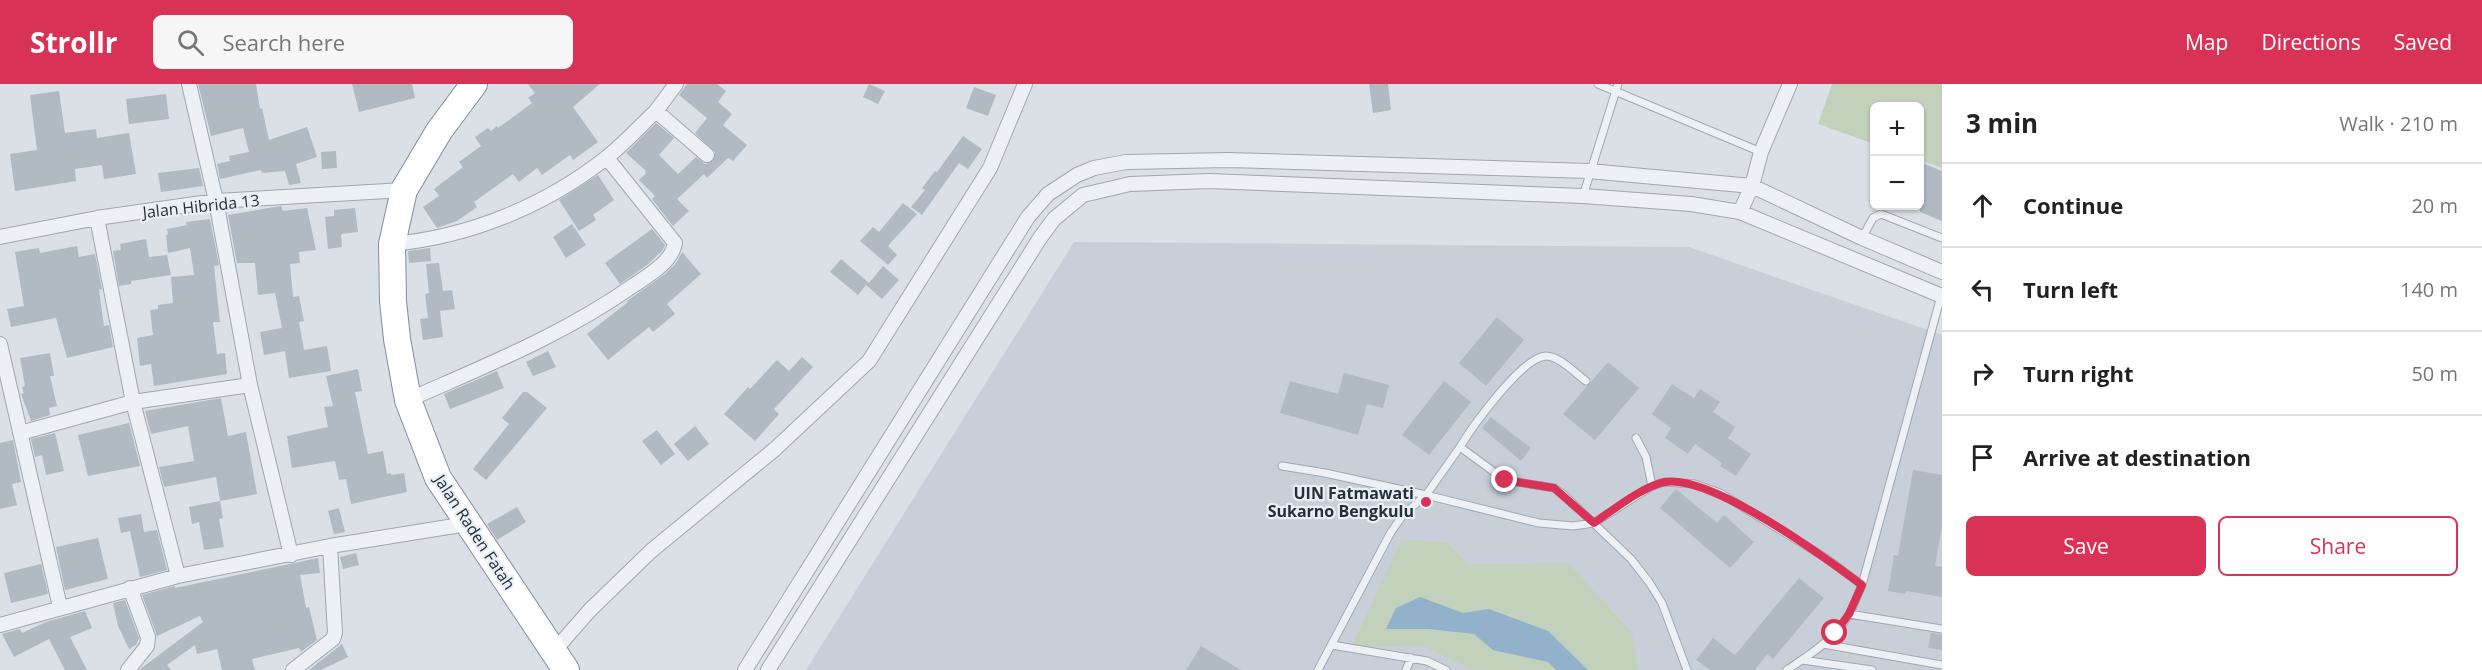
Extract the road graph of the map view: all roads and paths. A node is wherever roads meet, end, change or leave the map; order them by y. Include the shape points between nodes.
1 (189, 84) edge
2 (474, 84) edge
3 (676, 84) edge
4 (1024, 84) edge
5 (1598, 84) edge
6 (1790, 84) edge
7 (1617, 88) edge
8 (656, 111) junction
9 (1761, 152) junction
10 (707, 155) dead end
11 (607, 158) junction
12 (1589, 171) junction
13 (1752, 186) junction
14 (404, 190) junction
15 (1583, 196) junction
16 (216, 201) junction
17 (1740, 212) junction
18 (97, 218) junction
19 (0, 237) edge
20 (1862, 238) junction
21 (1942, 238) edge
22 (392, 244) junction
23 (1942, 272) edge
24 (1941, 296) edge
25 (0, 344) edge
26 (1586, 381) dead end
27 (250, 385) junction
28 (408, 400) junction
29 (133, 402) junction
30 (20, 433) junction
31 (1636, 438) dead end
32 (1460, 447) junction
33 (1282, 466) dead end
34 (1652, 486) junction
35 (1426, 495) junction
36 (1594, 523) junction
37 (467, 524) junction
38 (330, 546) junction
39 (291, 555) junction
40 (178, 576) junction
41 (1862, 585) junction
42 (130, 588) junction
43 (60, 607) junction
44 (1849, 614) junction
45 (0, 625) edge
46 (1942, 629) edge
47 (1823, 644) junction
48 (1332, 645) junction
49 (1411, 658) junction
50 (560, 660) edge
51 (1802, 660) junction
52 (1942, 665) edge
53 (128, 670) edge
54 (293, 670) edge
55 (745, 670) edge
56 (768, 670) edge
57 (1318, 670) edge
58 (1406, 670) edge
59 (1446, 670) edge
60 (1687, 670) edge
61 (1787, 670) edge
62 (1872, 670) edge

1 - 16 street
2 - 14 highway, Jalan Raden Fatah via 439,131
3 - 8 street
4 - 50 street via 990,168 869,361 775,449 651,551 590,610
5 - 7 lane
6 - 9 street
7 - 9 lane
7 - 12 lane
8 - 10 street
8 - 11 street
9 - 13 street
11 - 22 street via 536,202 500,218 435,239
11 - 28 street via 675,243 665,261 567,328
12 - 13 street
12 - 15 lane
12 - 55 street via 1218,160 1126,162 1094,168 1069,180 1048,194 1028,217
13 - 17 street
13 - 20 street
14 - 16 street, Jalan Hibrida 13
14 - 22 highway, Jalan Raden Fatah
15 - 17 street
15 - 56 street via 1209,181 1130,184 1083,195 1054,219 1040,238
16 - 18 street, Jalan Hibrida 13
16 - 27 street
17 - 24 street
18 - 19 street, Jalan Hibrida 13
18 - 29 street
20 - 21 lane via 1873,218 1881,214
20 - 23 street
22 - 28 highway, Jalan Raden Fatah via 396,330
24 - 41 lane
25 - 30 street
26 - 32 lane via 1557,360 1539,358 1512,379
27 - 29 street
27 - 39 street
28 - 37 highway, Jalan Raden Fatah via 438,478
29 - 30 street
29 - 40 street
30 - 43 street
31 - 34 lane via 1646,457
32 - 35 lane
32 - 36 lane via 1505,480 1554,488
33 - 35 lane
34 - 36 lane
34 - 41 lane via 1681,481 1720,493 1826,558
35 - 36 lane via 1539,523
35 - 48 lane via 1391,532
36 - 60 lane via 1632,559 1649,582 1662,603
37 - 38 street
37 - 50 highway, Jalan Raden Fatah
38 - 39 street
38 - 54 street via 335,633 333,639
39 - 40 street
40 - 42 street
41 - 44 lane
42 - 43 street
42 - 53 street via 148,637 147,646
43 - 45 street
44 - 46 lane
44 - 47 lane
47 - 51 lane
47 - 52 lane
48 - 49 lane
48 - 57 lane
49 - 58 lane
49 - 59 lane
51 - 61 lane
51 - 62 lane

